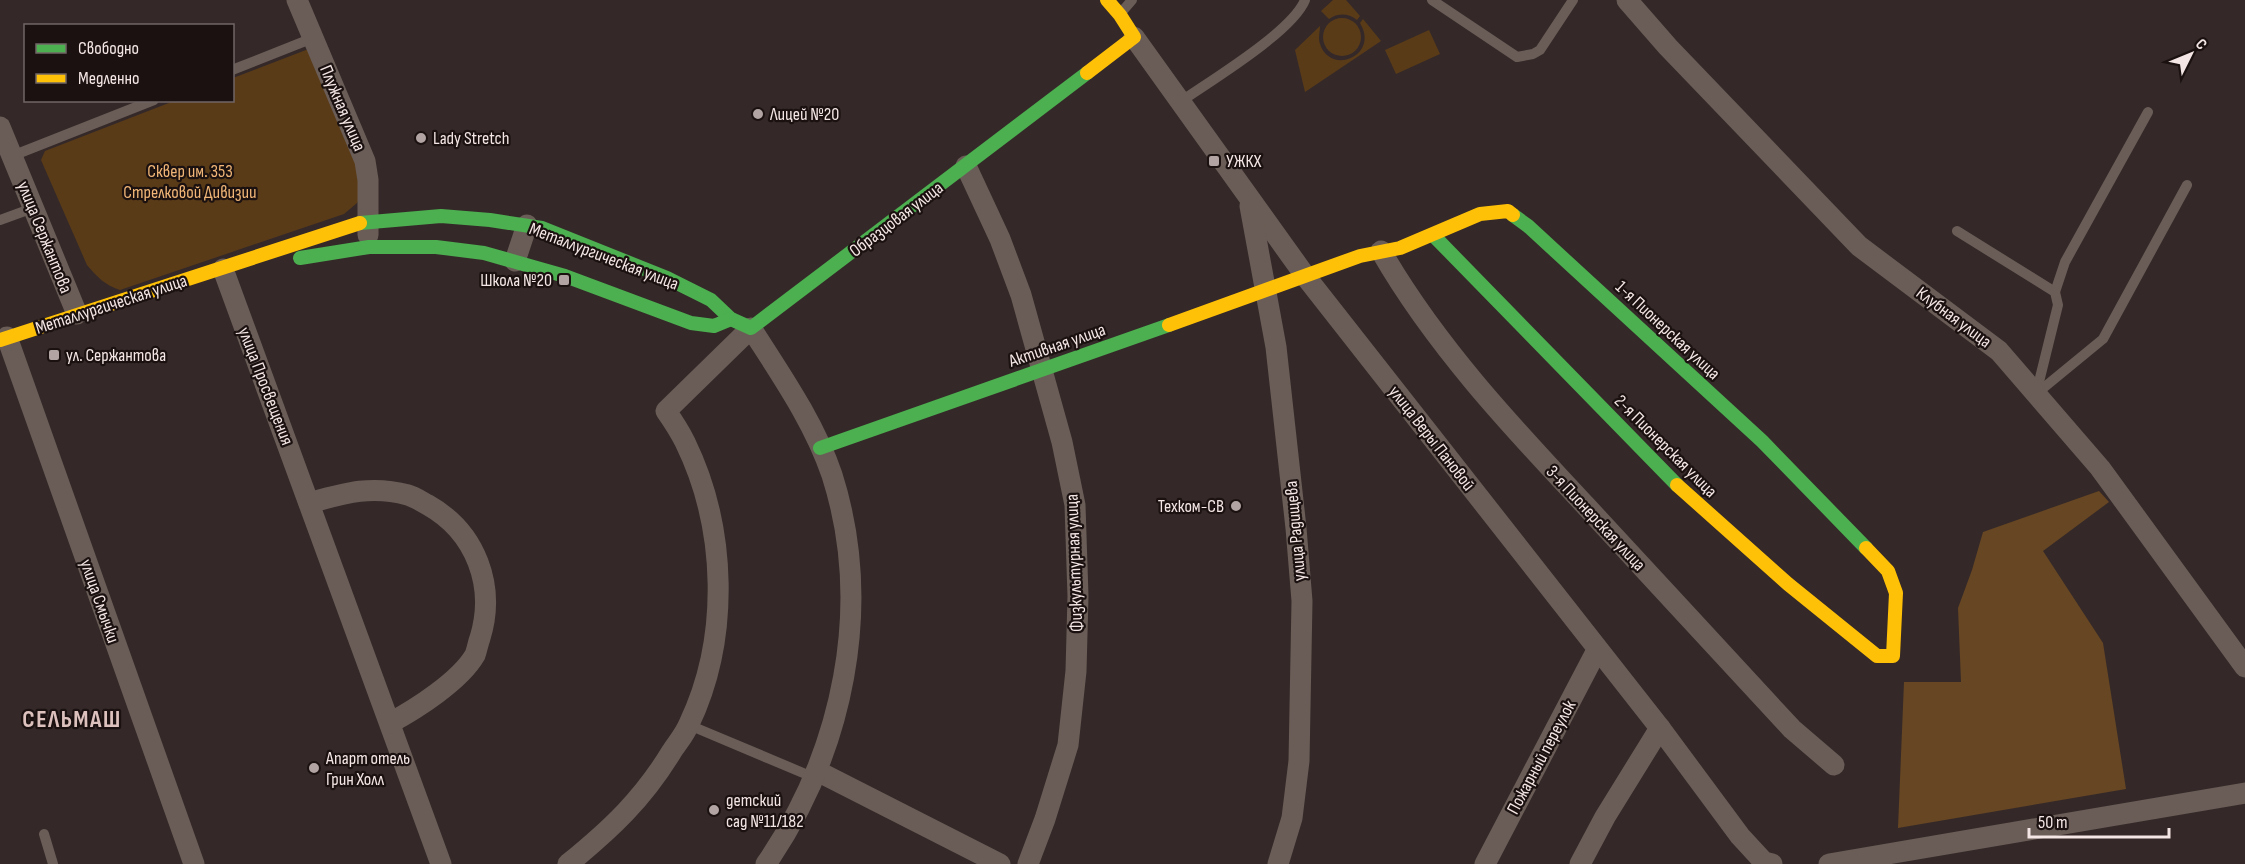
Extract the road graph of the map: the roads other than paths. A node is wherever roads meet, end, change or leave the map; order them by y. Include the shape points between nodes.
1 (297, 0) edge
2 (1107, 0) edge
3 (1132, 0) edge
4 (1305, 0) edge
5 (1432, 0) edge
6 (1573, 0) edge
7 (1627, 0) edge
8 (1120, 15) junction
9 (1134, 37) junction
10 (313, 38) junction
11 (234, 69) edge
12 (149, 102) edge
13 (1180, 102) junction
14 (2148, 112) dead end
15 (0, 127) edge
16 (12, 156) junction
17 (966, 166) junction
18 (2187, 185) dead end
19 (1248, 199) junction
20 (33, 208) junction
21 (0, 220) edge
22 (367, 221) junction
23 (527, 225) junction
24 (1956, 231) dead end
25 (1433, 235) junction
26 (369, 247) junction
27 (1381, 251) junction
28 (515, 261) junction
29 (223, 269) junction
30 (1306, 277) junction
31 (1267, 291) junction
32 (2055, 292) junction
33 (77, 314) junction
34 (731, 319) junction
35 (751, 328) junction
36 (4, 339) edge
37 (1043, 369) junction
38 (2036, 394) junction
39 (820, 448) junction
40 (309, 503) junction
41 (1597, 650) junction
42 (1893, 657) joint
43 (2245, 667) edge
44 (390, 723) junction
45 (689, 725) junction
46 (1660, 728) junction
47 (1834, 765) dead end
48 (816, 775) junction
49 (2245, 793) edge
50 (44, 834) dead end
51 (1767, 863) edge
52 (1842, 863) edge
53 (53, 864) edge
54 (194, 864) edge
55 (441, 864) edge
56 (568, 864) edge
57 (766, 864) edge
58 (1000, 864) edge
59 (1028, 864) edge
60 (1278, 864) edge
61 (1485, 864) edge
62 (1580, 864) edge

1 - 10 street, Плужная улица
2 - 8 street, улица Веры Пановой
3 - 8 lane
4 - 13 lane via 1266,43
5 - 6 lane via 1517,57 1540,50
7 - 38 street, Клубная улица via 1859,246 1999,351
8 - 9 street, улица Веры Пановой
9 - 13 street, улица Веры Пановой
9 - 17 street, Образцовая улица
10 - 11 lane
10 - 22 street, Плужная улица via 365,160
12 - 16 lane
13 - 19 street, улица Веры Пановой
14 - 32 lane via 2065,262
15 - 16 street, улица Сержантова
16 - 20 street, улица Сержантова
17 - 35 street, Образцовая улица
17 - 37 street, Физкультурная улица via 1000,239
18 - 38 lane via 2103,339
19 - 30 street, улица Веры Пановой
19 - 31 street, улица Радищева
20 - 21 lane
20 - 33 street, улица Сержантова
22 - 23 street, Металлургическая улица via 441,216
22 - 26 street, Плужная улица
22 - 29 street, Металлургическая улица
23 - 28 street
23 - 34 street, Металлургическая улица via 667,278 711,300
24 - 32 lane
25 - 27 street, 1-я Пионерская улица
25 - 42 street, 2-я Пионерская улица via 1681,489 1877,656
25 - 42 street, 1-я Пионерская улица via 1480,214 1508,211 1738,418 1888,571 1896,593
26 - 28 street, Металлургическая улица via 436,247
26 - 29 street, Металлургическая улица
27 - 30 street, 1-я Пионерская улица
27 - 47 street, 3-я Пионерская улица via 1402,288 1465,372 1527,443 1792,729
28 - 34 street, Металлургическая улица via 691,322 714,326
29 - 33 street, Металлургическая улица
29 - 40 street, улица Просвещения
30 - 31 street, Активная улица
30 - 41 street, улица Веры Пановой
31 - 37 street, Активная улица
31 - 60 street, улица Радищева via 1302,601 1299,761 1292,818
32 - 38 lane via 2058,305
33 - 36 street, Металлургическая улица
34 - 35 street, Металлургическая улица
35 - 39 street
35 - 45 street, Образцовая улица via 666,411 685,441 701,481 712,519 717,561 718,603 713,644 704,685
36 - 54 street, улица Смычки
37 - 39 street, Активная улица
37 - 59 street, Физкультурная улица via 1075,505 1076,671 1068,745
38 - 43 street, Клубная улица via 2100,468
39 - 48 street via 842,515 850,606 840,700
40 - 44 street, улица Просвещения
40 - 44 street via 371,489 410,495 444,514 470,543 484,579 486,618 475,655 450,683
41 - 46 street, улица Веры Пановой
41 - 61 street, Пожарный переулок
44 - 55 street, улица Просвещения
45 - 48 lane
45 - 56 street via 643,795 613,827
46 - 51 street, улица Веры Пановой via 1740,836
46 - 62 street
48 - 57 street via 791,826
48 - 58 street
49 - 52 street
50 - 53 lane

